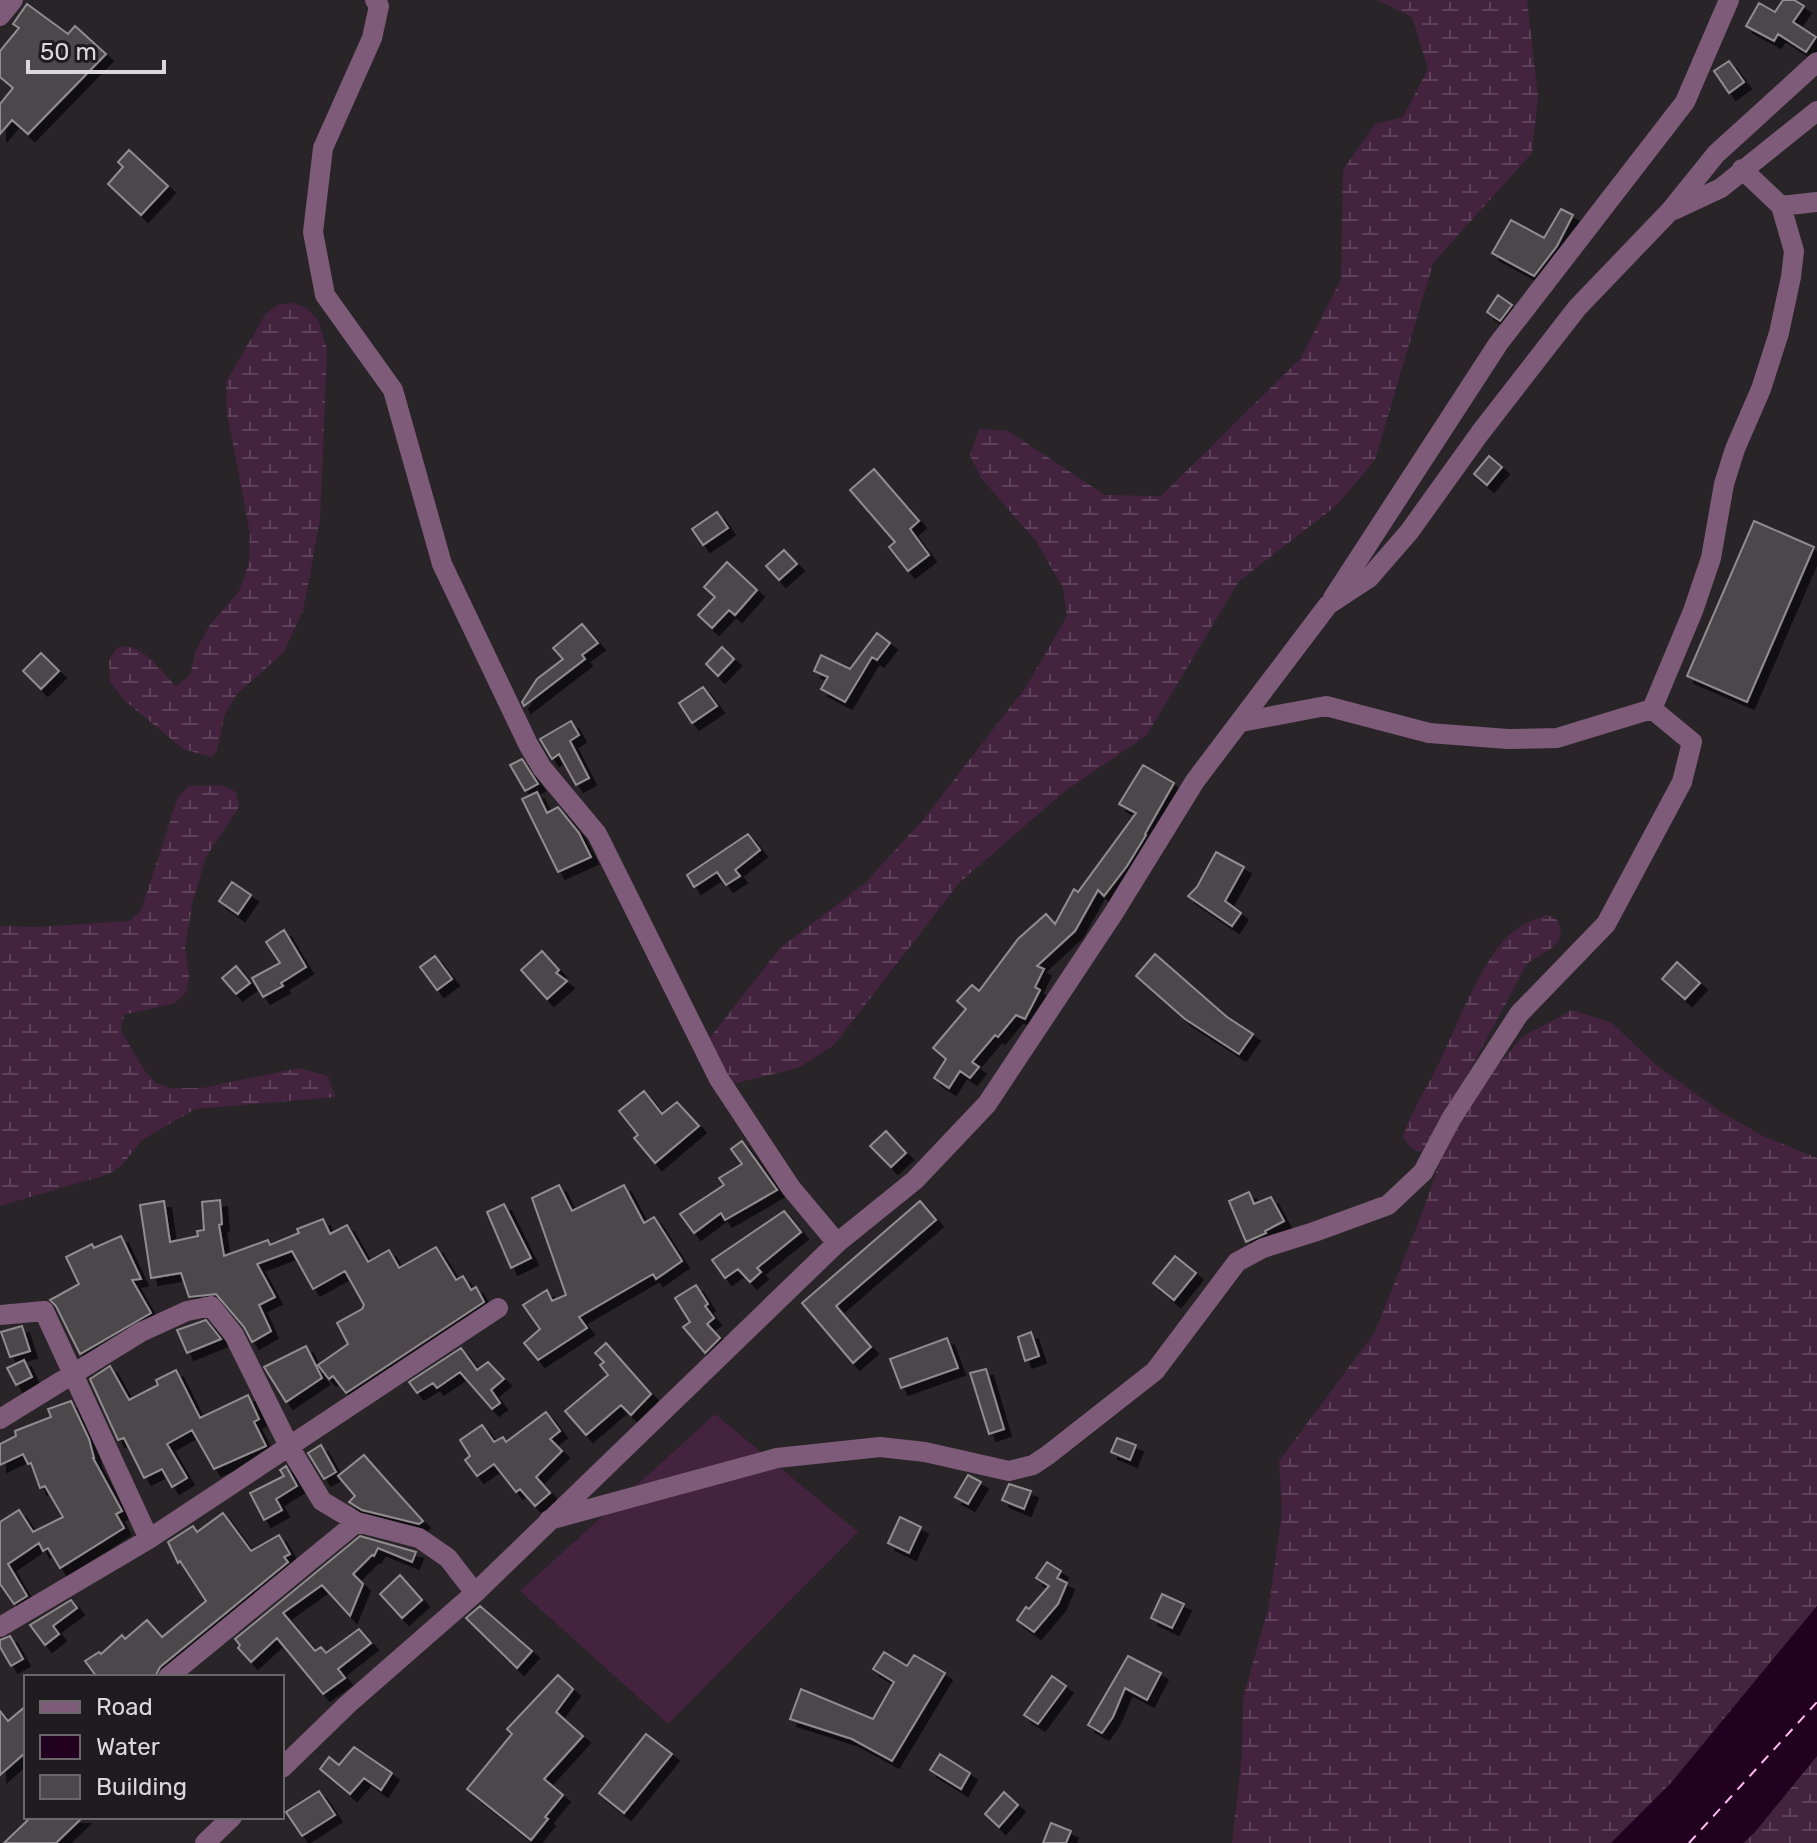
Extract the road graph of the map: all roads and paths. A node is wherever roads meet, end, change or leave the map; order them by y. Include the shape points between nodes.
1 (13, 0) edge
2 (375, 0) edge
3 (1729, 0) edge
4 (0, 16) edge
5 (1817, 62) edge
6 (1817, 111) edge
7 (1742, 169) junction
8 (1816, 201) edge
9 (1781, 206) junction
10 (1670, 211) junction
11 (1328, 605) junction
12 (1652, 709) junction
13 (1241, 722) junction
14 (837, 1243) junction
15 (498, 1308) dead end
16 (0, 1315) edge
17 (74, 1375) junction
18 (0, 1419) edge
19 (290, 1448) junction
20 (548, 1521) junction
21 (357, 1522) junction
22 (149, 1539) junction
23 (475, 1593) junction
24 (0, 1627) edge
25 (170, 1675) edge
26 (284, 1766) edge
27 (230, 1819) edge
28 (205, 1843) edge

1 - 4 street
2 - 14 street via 379,6 372,38 323,148 313,232 325,295 393,390 442,564 528,744 597,834 719,1079 791,1188
3 - 11 street via 1685,102 1498,344
5 - 10 street via 1716,154
6 - 7 street
7 - 9 street
7 - 10 street via 1721,188
8 - 9 street
9 - 12 street via 1794,251 1779,333 1731,460 1711,558
10 - 11 street via 1577,308 1409,532 1369,578
11 - 13 street
12 - 13 street via 1557,738 1429,733 1326,706
12 - 20 street via 1692,742 1682,782 1606,924 1519,1014 1423,1172 1388,1205 1237,1262 1155,1371 1033,1465 1009,1471 880,1447 777,1458
13 - 14 street via 1195,781 987,1104 915,1180
14 - 20 street
15 - 19 street
16 - 17 street via 44,1311
17 - 18 street
17 - 19 street via 141,1332 211,1306 234,1335
17 - 22 street
19 - 21 street via 322,1501
19 - 22 street
20 - 23 street
21 - 23 street via 419,1538 448,1558
21 - 25 street
22 - 24 street
23 - 26 street
27 - 28 street

